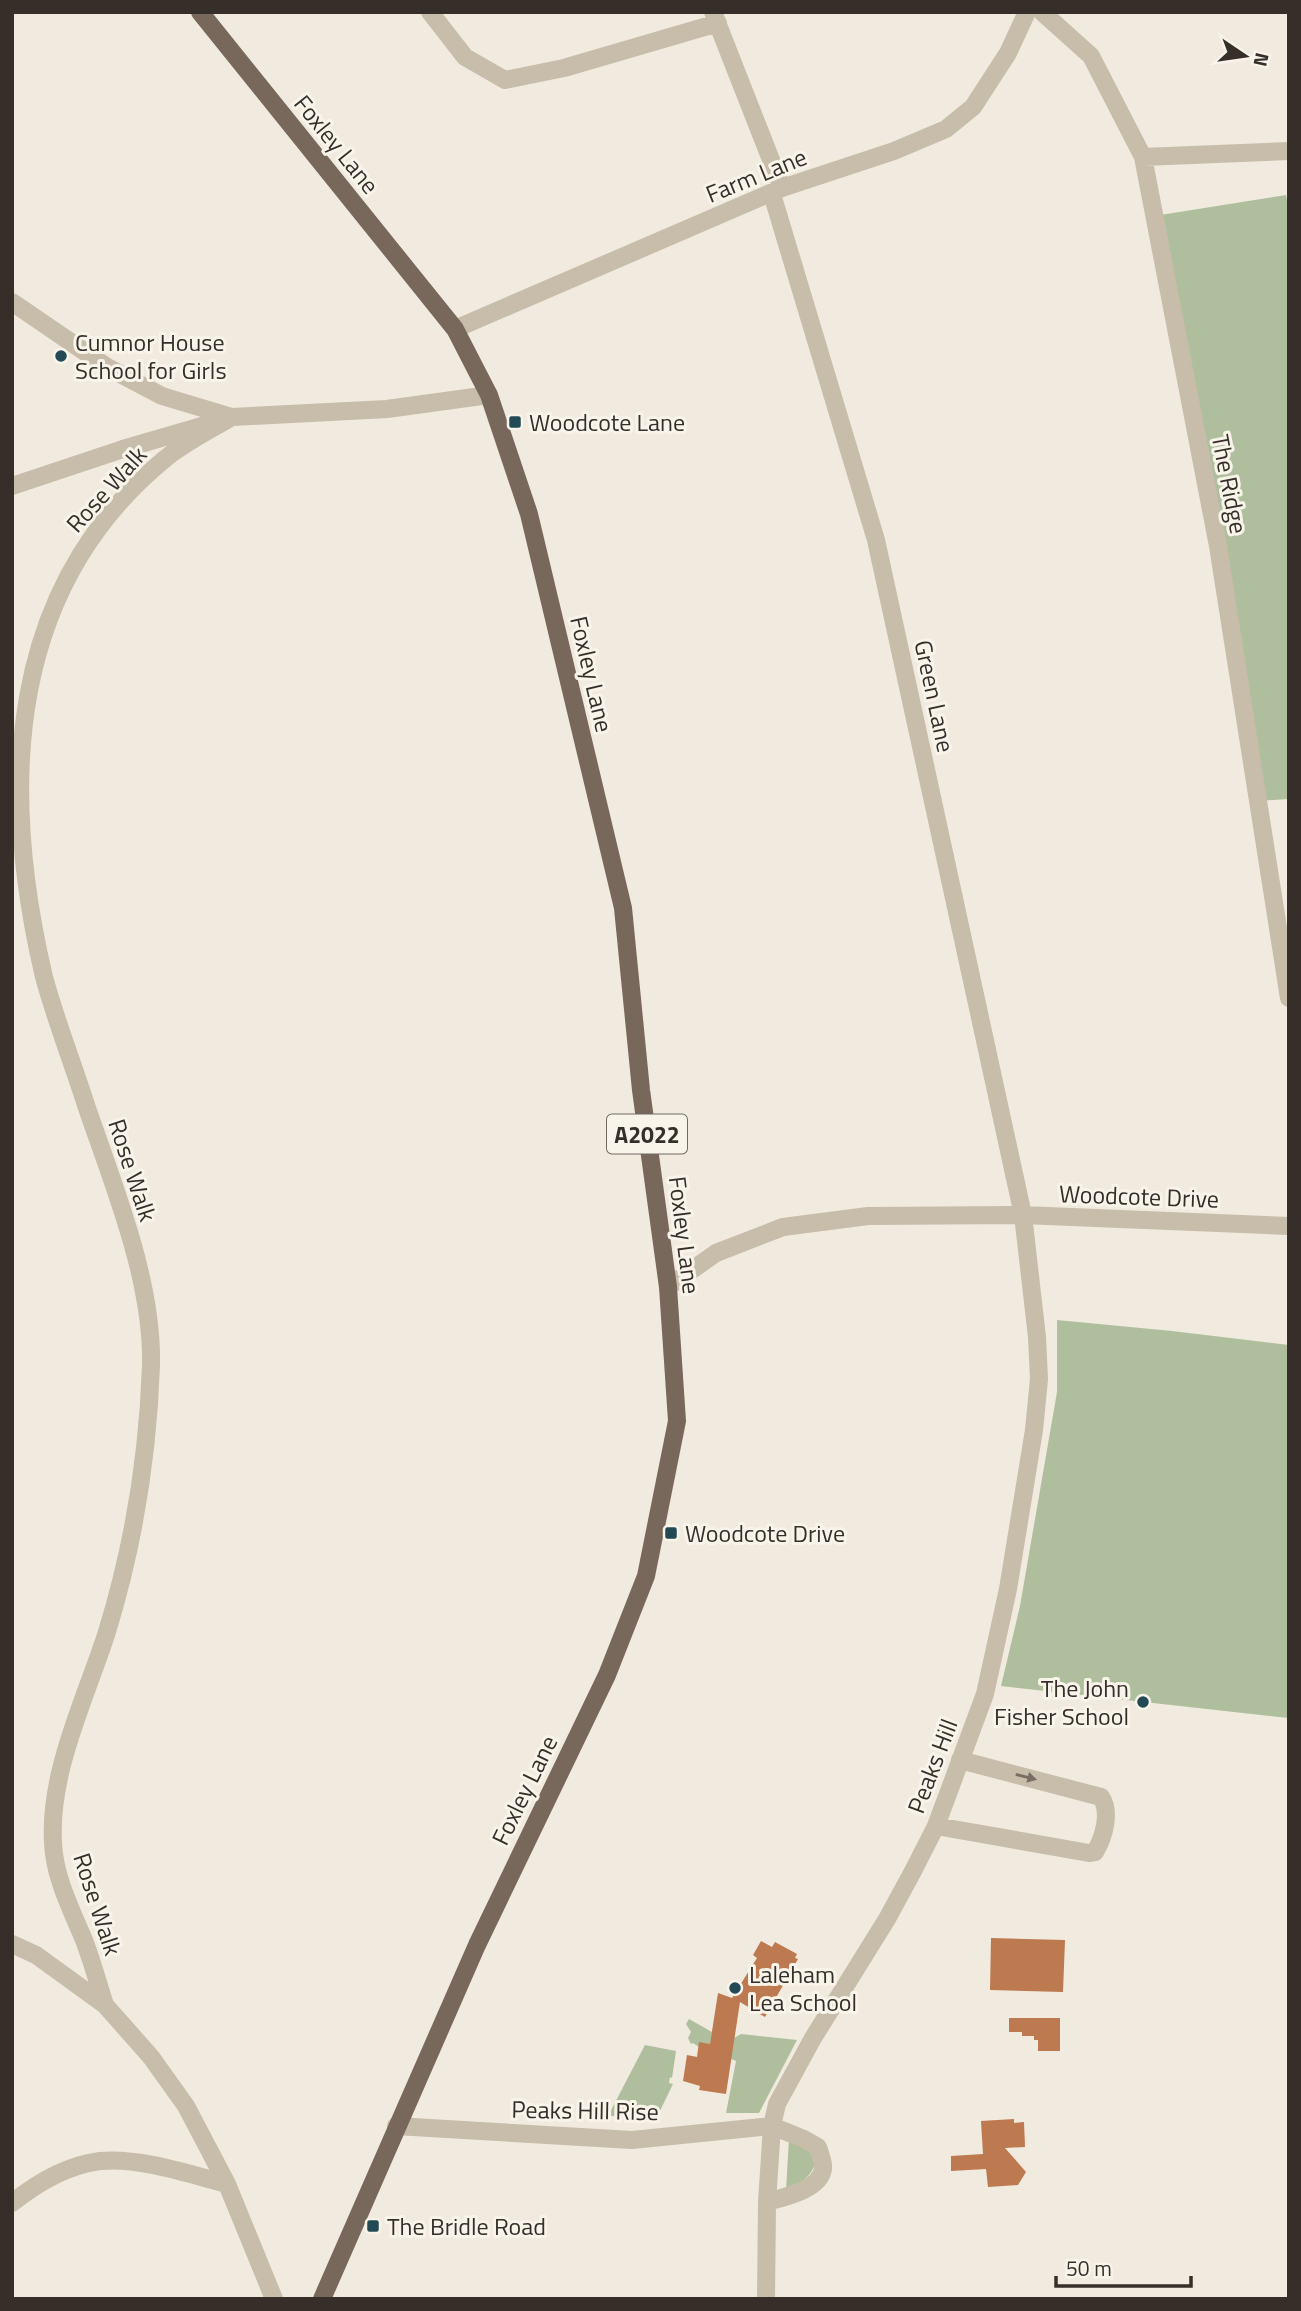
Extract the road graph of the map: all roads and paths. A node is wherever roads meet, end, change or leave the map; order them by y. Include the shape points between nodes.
1 (200, 12) edge
2 (430, 12) edge
3 (1027, 12) edge
4 (1042, 12) edge
5 (715, 17) edge
6 (1289, 151) edge
7 (1143, 157) junction
8 (777, 191) junction
9 (12, 302) edge
10 (455, 329) junction
11 (489, 395) junction
12 (232, 417) junction
13 (12, 486) edge
14 (1287, 979) edge
15 (1289, 998) edge
16 (1023, 1215) junction
17 (1289, 1226) edge
18 (668, 1286) junction
19 (960, 1760) junction
20 (936, 1826) junction
21 (12, 1944) edge
22 (106, 2005) junction
23 (396, 2126) junction
24 (772, 2126) junction
25 (227, 2184) junction
26 (12, 2203) edge
27 (767, 2203) junction
28 (274, 2299) edge
29 (322, 2299) edge
30 (766, 2299) edge

1 - 10 main road, Foxley Lane / A2022
2 - 5 street via 465,57 505,80 564,68
3 - 8 street, Farm Lane via 1008,53 973,107 946,129
4 - 7 street, The Ridge via 1091,56
5 - 8 street, Green Lane
6 - 7 street
7 - 14 street, The Ridge via 1218,546
8 - 10 street, Farm Lane
8 - 16 street, Green Lane via 876,540
9 - 12 street via 107,367 162,396
10 - 11 main road, Foxley Lane / A2022
11 - 12 street via 387,409
11 - 18 main road, Foxley Lane / A2022 via 529,513 623,908 641,1090
12 - 13 street
12 - 22 street, Rose Walk via 169,456 130,492 88,543 52,609 33,659 18,744 23,878 44,978 130,1239 150,1327 147,1424 130,1547 55,1804 53,1843 60,1880
14 - 15 street, The Ridge
16 - 17 street, Woodcote Drive
16 - 18 street, Woodcote Drive via 868,1216 783,1227 716,1253
16 - 19 street, Peaks Hill via 1037,1337 1034,1430 985,1694
18 - 23 main road, Foxley Lane / A2022 via 677,1421 646,1576 607,1675
19 - 20 street, Peaks Hill
19 -> 20 street via 1101,1797 1107,1814 1099,1845 1089,1853
20 - 24 street, Peaks Hill via 887,1919 791,2077
21 - 22 street via 36,1955
22 - 25 street via 186,2106
23 - 24 street, Peaks Hill Rise via 632,2140
23 - 29 main road, Foxley Lane / A2022
24 - 27 street, Peaks Hill
24 - 27 street via 818,2147 823,2168 812,2185
25 - 26 street via 133,2162 101,2161 47,2180
25 - 28 street
27 - 30 street, Peaks Hill

